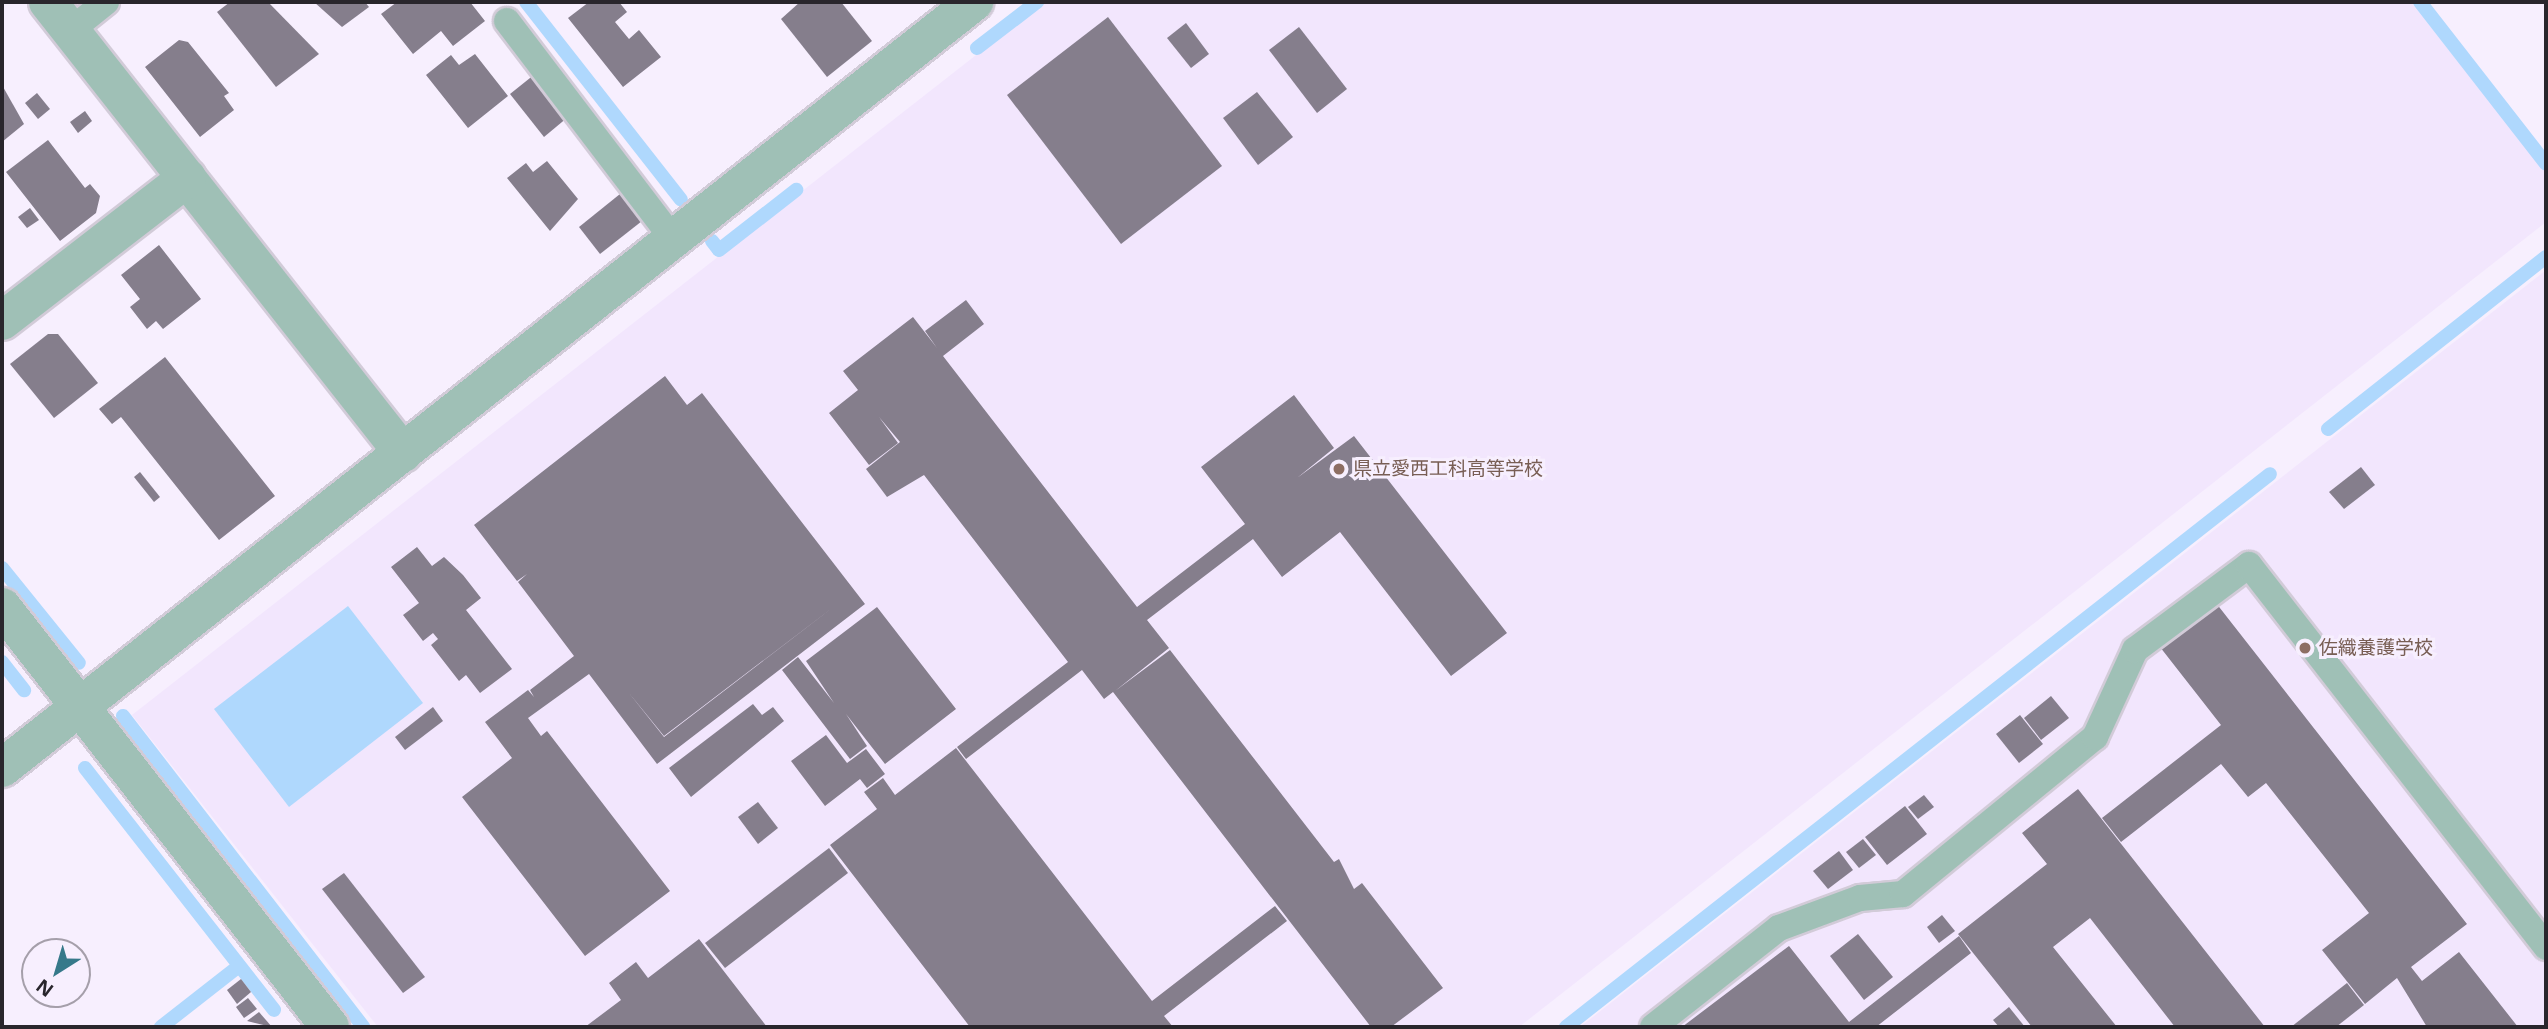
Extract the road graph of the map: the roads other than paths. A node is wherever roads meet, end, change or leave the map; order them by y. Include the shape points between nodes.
1 (106, 2) edge
2 (974, 2) edge
3 (60, 16) edge
4 (507, 21) dead end
5 (187, 178) junction
6 (673, 239) junction
7 (2, 321) edge
8 (402, 453) junction
9 (2, 607) edge
10 (81, 707) junction
11 (2, 768) edge
12 (2546, 947) edge
13 (330, 1027) edge
14 (1653, 1027) edge

1 - 3 lane
2 - 6 street
3 - 5 street
4 - 6 lane
5 - 7 street
5 - 8 street
6 - 8 street
8 - 10 street
9 - 10 street
10 - 11 street
10 - 13 street
12 - 14 lane via 2249,565 2135,650 2095,737 1903,894 1860,898 1779,929

